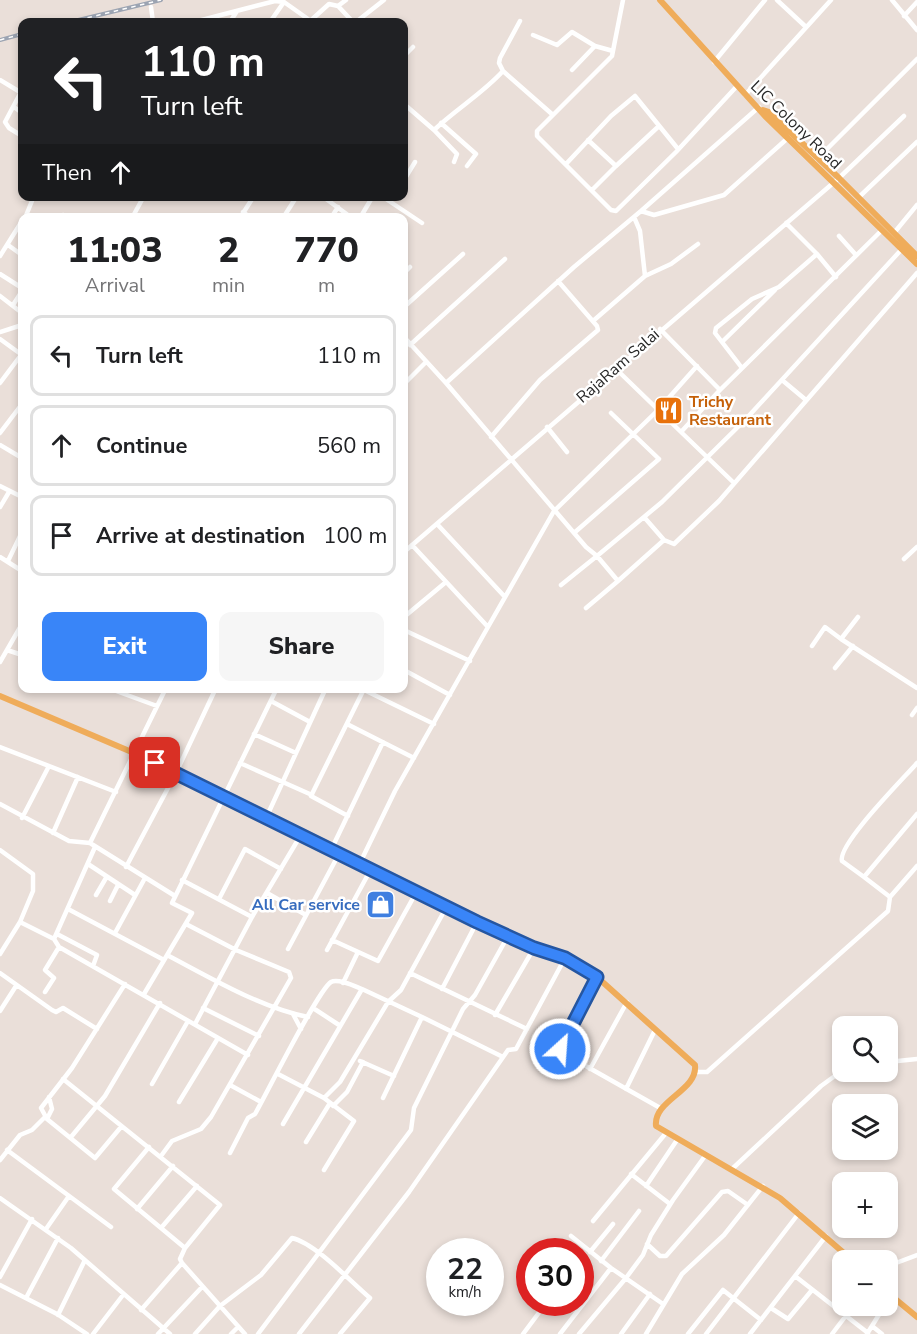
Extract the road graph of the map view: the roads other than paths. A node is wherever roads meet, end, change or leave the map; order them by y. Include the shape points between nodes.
1 (346, 0) edge
2 (384, 0) edge
3 (622, 0) edge
4 (660, 0) edge
5 (765, 0) edge
6 (777, 0) edge
7 (831, 0) edge
8 (892, 0) edge
9 (286, 1) edge
10 (917, 2) edge
11 (151, 6) dead end
12 (338, 6) junction
13 (237, 11) junction
14 (904, 16) junction
15 (152, 18) edge
16 (210, 18) edge
17 (233, 18) edge
18 (273, 18) edge
19 (307, 18) edge
20 (313, 18) edge
21 (350, 18) edge
22 (359, 18) edge
23 (520, 21) dead end
24 (806, 27) junction
25 (917, 30) edge
26 (533, 35) dead end
27 (595, 46) junction
28 (413, 47) dead end
29 (613, 51) junction
30 (408, 52) edge
31 (916, 61) edge
32 (714, 62) junction
33 (572, 70) dead end
34 (503, 71) junction
35 (0, 80) edge
36 (737, 86) junction
37 (18, 89) edge
38 (745, 95) junction
39 (18, 98) edge
40 (408, 107) edge
41 (14, 108) junction
42 (760, 108) junction
43 (18, 110) edge
44 (553, 115) junction
45 (904, 116) dead end
46 (441, 123) junction
47 (3, 126) edge
48 (659, 126) junction
49 (434, 130) junction
50 (18, 134) edge
51 (790, 136) junction
52 (588, 140) junction
53 (917, 142) edge
54 (678, 149) junction
55 (816, 160) junction
56 (416, 162) dead end
57 (454, 162) dead end
58 (566, 164) junction
59 (467, 166) dead end
60 (616, 166) junction
61 (408, 174) edge
62 (837, 180) junction
63 (592, 190) junction
64 (858, 198) junction
65 (329, 201) edge
66 (394, 201) edge
67 (917, 205) edge
68 (338, 207) junction
69 (641, 211) junction
70 (334, 213) edge
71 (346, 213) edge
72 (634, 217) junction
73 (422, 223) dead end
74 (786, 223) junction
75 (18, 229) edge
76 (882, 230) junction
77 (894, 233) junction
78 (839, 236) dead end
79 (698, 244) dead end
80 (8, 245) junction
81 (902, 249) junction
82 (18, 252) edge
83 (463, 254) dead end
84 (817, 254) junction
85 (856, 255) junction
86 (916, 255) edge
87 (0, 256) edge
88 (505, 259) dead end
89 (917, 264) edge
90 (917, 273) edge
91 (0, 274) edge
92 (645, 276) junction
93 (836, 277) junction
94 (558, 281) junction
95 (18, 287) edge
96 (775, 290) junction
97 (0, 296) edge
98 (18, 297) edge
99 (408, 303) edge
100 (13, 306) junction
101 (18, 310) edge
102 (593, 321) junction
103 (18, 327) edge
104 (660, 329) junction
105 (0, 332) edge
106 (0, 339) edge
107 (408, 342) edge
108 (722, 342) junction
109 (410, 345) junction
110 (18, 352) edge
111 (18, 360) edge
112 (425, 363) junction
113 (698, 366) junction
114 (615, 368) junction
115 (742, 368) junction
116 (408, 380) edge
117 (782, 380) junction
118 (446, 382) junction
119 (0, 383) edge
120 (720, 390) junction
121 (806, 400) junction
122 (18, 409) edge
123 (657, 411) junction
124 (611, 413) dead end
125 (547, 427) junction
126 (681, 432) junction
127 (0, 433) edge
128 (634, 434) junction
129 (491, 437) junction
130 (0, 445) edge
131 (567, 452) dead end
132 (18, 456) edge
133 (707, 458) junction
134 (510, 460) junction
135 (734, 483) junction
136 (0, 486) edge
137 (9, 492) junction
138 (18, 495) edge
139 (0, 507) edge
140 (554, 511) junction
141 (644, 517) junction
142 (437, 524) junction
143 (574, 533) junction
144 (18, 540) edge
145 (664, 540) junction
146 (412, 545) junction
147 (917, 547) edge
148 (408, 548) edge
149 (597, 556) junction
150 (0, 558) edge
151 (904, 559) dead end
152 (8, 561) junction
153 (18, 568) edge
154 (618, 580) junction
155 (446, 582) junction
156 (561, 585) dead end
157 (505, 597) junction
158 (586, 608) dead end
159 (408, 614) edge
160 (858, 617) dead end
161 (488, 627) junction
162 (18, 631) edge
163 (408, 632) edge
164 (842, 639) junction
165 (812, 646) dead end
166 (853, 646) junction
167 (7, 650) junction
168 (18, 654) edge
169 (470, 661) junction
170 (0, 662) edge
171 (835, 668) dead end
172 (408, 672) edge
173 (917, 688) edge
174 (126, 693) edge
175 (164, 693) edge
176 (214, 693) edge
177 (275, 693) edge
178 (324, 693) edge
179 (360, 693) edge
180 (370, 693) edge
181 (450, 695) junction
182 (0, 696) edge
183 (271, 701) junction
184 (158, 706) junction
185 (917, 708) edge
186 (912, 715) dead end
187 (310, 722) junction
188 (347, 723) junction
189 (434, 724) junction
190 (254, 734) junction
191 (383, 742) junction
192 (0, 747) edge
193 (134, 753) junction
194 (296, 753) junction
195 (414, 758) junction
196 (240, 763) junction
197 (917, 763) edge
198 (49, 766) junction
199 (176, 773) junction
200 (78, 777) junction
201 (282, 783) junction
202 (116, 792) junction
203 (224, 795) junction
204 (312, 795) junction
205 (0, 804) edge
206 (917, 814) edge
207 (267, 816) junction
208 (348, 816) junction
209 (22, 818) junction
210 (53, 832) junction
211 (302, 833) junction
212 (93, 845) junction
213 (332, 849) junction
214 (0, 850) edge
215 (340, 852) junction
216 (360, 862) junction
217 (87, 864) junction
218 (917, 866) edge
219 (126, 867) junction
220 (372, 868) junction
221 (280, 869) junction
222 (864, 877) junction
223 (106, 878) junction
224 (145, 878) junction
225 (182, 880) junction
226 (118, 885) junction
227 (417, 891) junction
228 (168, 892) junction
229 (267, 893) junction
230 (96, 895) dead end
231 (135, 895) junction
232 (175, 896) junction
233 (890, 897) junction
234 (219, 899) junction
235 (110, 901) dead end
236 (172, 903) junction
237 (447, 906) junction
238 (68, 909) junction
239 (306, 915) junction
240 (252, 917) junction
241 (20, 922) junction
242 (477, 922) junction
243 (186, 924) junction
244 (115, 933) junction
245 (55, 936) junction
246 (508, 936) junction
247 (332, 940) junction
248 (59, 947) junction
249 (534, 948) junction
250 (288, 949) dead end
251 (236, 950) junction
252 (327, 950) dead end
253 (0, 954) edge
254 (357, 954) junction
255 (166, 957) junction
256 (565, 958) junction
257 (93, 966) junction
258 (0, 973) edge
259 (410, 973) junction
260 (597, 977) junction
261 (218, 981) junction
262 (343, 982) junction
263 (125, 984) junction
264 (15, 986) junction
265 (442, 988) junction
266 (362, 989) junction
267 (45, 992) dead end
268 (144, 994) junction
269 (388, 1002) junction
270 (469, 1002) junction
271 (627, 1002) junction
272 (160, 1003) junction
273 (276, 1007) junction
274 (203, 1008) junction
275 (313, 1008) junction
276 (0, 1011) edge
277 (293, 1014) junction
278 (495, 1014) junction
279 (308, 1017) junction
280 (422, 1017) junction
281 (188, 1021) junction
282 (195, 1024) junction
283 (339, 1025) junction
284 (97, 1029) junction
285 (302, 1029) junction
286 (527, 1029) junction
287 (655, 1030) junction
288 (452, 1032) junction
289 (259, 1036) junction
290 (218, 1038) junction
291 (248, 1055) junction
292 (503, 1057) junction
293 (355, 1059) junction
294 (917, 1059) edge
295 (898, 1061) edge
296 (363, 1062) junction
297 (590, 1069) junction
298 (695, 1072) junction
299 (278, 1074) junction
300 (394, 1076) junction
301 (832, 1078) edge
302 (63, 1079) junction
303 (152, 1084) dead end
304 (230, 1085) junction
305 (303, 1088) junction
306 (626, 1089) junction
307 (49, 1097) junction
308 (324, 1098) junction
309 (383, 1098) dead end
310 (179, 1102) dead end
311 (261, 1102) junction
312 (332, 1104) junction
313 (96, 1106) junction
314 (662, 1109) junction
315 (46, 1118) junction
316 (283, 1124) dead end
317 (121, 1127) junction
318 (666, 1133) junction
319 (71, 1137) junction
320 (677, 1140) junction
321 (306, 1142) dead end
322 (149, 1147) junction
323 (6, 1150) junction
324 (230, 1153) dead end
325 (161, 1156) junction
326 (705, 1156) junction
327 (0, 1160) edge
328 (173, 1166) junction
329 (732, 1169) junction
330 (324, 1170) dead end
331 (631, 1174) junction
332 (197, 1186) junction
333 (646, 1186) junction
334 (763, 1186) junction
335 (69, 1196) junction
336 (2, 1199) edge
337 (670, 1204) junction
338 (748, 1205) junction
339 (0, 1206) edge
340 (137, 1209) junction
341 (639, 1211) dead end
342 (799, 1213) junction
343 (32, 1219) junction
344 (593, 1221) dead end
345 (613, 1224) dead end
346 (111, 1227) dead end
347 (161, 1228) junction
348 (46, 1229) junction
349 (571, 1236) dead end
350 (826, 1236) junction
351 (58, 1238) junction
352 (573, 1238) edge
353 (647, 1244) junction
354 (594, 1247) edge
355 (185, 1248) junction
356 (841, 1250) edge
357 (319, 1255) junction
358 (594, 1255) edge
359 (917, 1255) edge
360 (601, 1261) junction
361 (84, 1262) junction
362 (898, 1262) edge
363 (182, 1263) junction
364 (611, 1269) junction
365 (795, 1275) junction
366 (0, 1277) edge
367 (345, 1277) junction
368 (626, 1278) junction
369 (0, 1285) edge
370 (202, 1287) junction
371 (812, 1290) junction
372 (650, 1294) junction
373 (123, 1295) junction
374 (26, 1298) junction
375 (734, 1299) junction
376 (898, 1303) edge
377 (663, 1304) junction
378 (832, 1305) edge
379 (220, 1306) junction
380 (771, 1308) junction
381 (141, 1310) junction
382 (58, 1315) junction
383 (537, 1316) edge
384 (846, 1316) joint
385 (878, 1316) edge
386 (917, 1317) edge
387 (761, 1320) junction
388 (872, 1326) junction
389 (238, 1327) junction
390 (163, 1329) junction
391 (868, 1333) edge
392 (87, 1334) edge
393 (93, 1334) edge
394 (158, 1334) edge
395 (170, 1334) edge
396 (195, 1334) edge
397 (231, 1334) edge
398 (245, 1334) edge
399 (258, 1334) edge
400 (299, 1334) edge
401 (340, 1334) edge
402 (523, 1334) edge
403 (560, 1334) edge
404 (579, 1334) edge
405 (621, 1334) edge
406 (646, 1334) edge
407 (688, 1334) edge
408 (706, 1334) edge
409 (751, 1334) edge
410 (832, 1334) edge
411 (882, 1334) edge

1 - 12 street
2 - 22 street
3 - 29 street
4 - 32 main road, LIC Colony Road
5 - 32 street
6 - 24 street
7 - 24 street
8 - 14 street
9 - 13 street
9 - 18 street
9 - 19 street
10 - 14 street
11 - 15 street
12 - 20 street via 329,4
12 - 21 street
13 - 16 street
13 - 17 street
14 - 25 street
23 - 34 street via 500,58
24 - 38 street
26 - 27 street via 557,45 572,32
27 - 29 street
27 - 33 street
28 - 30 street
29 - 44 street via 606,65
31 - 55 street
32 - 36 main road, LIC Colony Road
34 - 44 street
34 - 46 street via 488,88
35 - 37 street
36 - 38 main road, LIC Colony Road
36 - 54 street
38 - 42 main road, LIC Colony Road
39 - 41 street
40 - 49 street
41 - 43 street
41 - 47 street
42 - 51 main road, LIC Colony Road via 769,112
42 - 69 street
44 - 58 street via 537,131 537,136
45 - 62 street, RajaRam Salai
46 - 49 street
46 - 59 street via 476,154
47 - 50 street
48 - 52 street via 635,96
48 - 54 street
48 - 60 street
49 - 57 street via 457,154
51 - 55 main road, LIC Colony Road
51 - 69 street via 724,195 654,215
52 - 58 street
52 - 60 street
53 - 64 street
54 - 63 street via 616,210 611,210
55 - 62 main road, LIC Colony Road
56 - 61 street
58 - 63 street
60 - 63 street
62 - 64 main road
62 - 74 street, RajaRam Salai
62 - 76 main road, LIC Colony Road
64 - 77 main road
65 - 68 street
66 - 73 street
67 - 77 street
68 - 70 street
68 - 71 street
69 - 72 street
72 - 92 street via 640,231
72 - 94 street
74 - 84 street
74 - 104 street, RajaRam Salai
75 - 80 street
76 - 81 main road, LIC Colony Road
76 - 85 street
77 - 86 main road
78 - 85 street
79 - 92 street via 666,267
80 - 82 street
80 - 87 street
81 - 89 main road, LIC Colony Road
81 - 117 street
83 - 99 street
84 - 93 street
84 - 96 street
85 - 93 street
88 - 109 street
90 - 121 street
91 - 95 street
92 - 102 street
93 - 115 street
94 - 102 street
94 - 118 street
96 - 108 street
96 - 108 street via 752,299 716,328
97 - 100 street
98 - 100 street
100 - 101 street
102 - 129 street via 598,328 596,333 540,380
103 - 105 street
104 - 113 street
104 - 114 street, RajaRam Salai
106 - 110 street
107 - 109 street
108 - 115 street
109 - 112 street
111 - 119 street
112 - 116 street
112 - 118 street
113 - 120 street
113 - 123 street
114 - 123 street
114 - 125 street, RajaRam Salai
115 - 120 street
117 - 121 street
117 - 133 street
118 - 129 street
120 - 126 street
121 - 135 street
122 - 127 street
123 - 126 street
123 - 128 street
124 - 128 street
125 - 131 street
125 - 134 street, RajaRam Salai
126 - 133 street
128 - 140 street
128 - 143 street via 659,459
129 - 134 street
130 - 132 street
133 - 135 street
133 - 141 street
134 - 140 street
134 - 142 street, RajaRam Salai
135 - 145 street via 674,544
136 - 137 street
137 - 138 street
137 - 139 street
140 - 143 street
140 - 157 street
141 - 145 street
141 - 149 street
142 - 146 street, RajaRam Salai
142 - 157 street
143 - 149 street
144 - 152 street
145 - 154 street
146 - 148 street, RajaRam Salai
146 - 155 street
147 - 151 street
149 - 154 street
149 - 156 street
150 - 152 street
152 - 153 street
154 - 158 street
155 - 159 street
155 - 161 street
157 - 161 street
160 - 164 street
161 - 169 street
162 - 167 street
163 - 169 street
164 - 165 street via 825,627
164 - 166 street
166 - 171 street
166 - 173 street
167 - 168 street
167 - 170 street
169 - 181 street
172 - 181 street
174 - 184 street
175 - 184 street
176 - 199 street
177 - 183 street
178 - 187 street
179 - 188 street
180 - 189 street
181 - 189 street
182 - 193 main road
183 - 187 street
183 - 190 street
184 - 193 street
185 - 186 street
187 - 194 street
188 - 191 street
188 - 204 street
189 - 195 street
190 - 194 street
190 - 196 street
191 - 195 street
191 - 208 street
192 - 198 street
193 - 199 main road
193 - 202 street
194 - 201 street
195 - 216 street
196 - 201 street
196 - 203 street
197 - 222 street via 842,853 842,861
198 - 200 street
198 - 209 street
199 - 203 main road
199 - 219 street
200 - 202 street
200 - 210 street
201 - 204 street
201 - 207 street
202 - 212 street
203 - 207 main road
203 - 225 street
204 - 208 street
205 - 209 street
206 - 222 street
207 - 211 main road
208 - 213 street
209 - 210 street
210 - 212 street via 69,841
211 - 213 main road
211 - 221 street
212 - 217 street
212 - 219 street
213 - 215 main road
214 - 241 street via 33,874 33,891
215 - 216 main road
215 - 239 street
216 - 220 main road
217 - 223 street
217 - 238 street
218 - 233 street
219 - 224 street
220 - 227 main road
220 - 247 street
221 - 229 street
221 - 234 street via 245,849
222 - 233 street
223 - 226 street
223 - 230 street
224 - 228 street
224 - 231 street
225 - 232 street
225 - 234 street
226 - 231 street
226 - 235 street
227 - 237 main road
227 - 254 street via 379,960
228 - 232 street
228 - 236 street
229 - 239 street
229 - 240 street
231 - 244 street
232 - 236 street
233 - 298 street via 888,911 848,947 707,1072
234 - 240 street
236 - 243 street via 192,913
237 - 242 main road
237 - 259 street
238 - 244 street
238 - 245 street
239 - 250 street
240 - 251 street
241 - 245 street
241 - 253 street
242 - 246 main road
242 - 265 street
243 - 251 street
243 - 255 street
244 - 255 street
245 - 248 street
245 - 257 street via 97,955
246 - 249 main road
246 - 270 street
247 - 252 street
247 - 254 street
248 - 257 street
248 - 267 street via 46,968 54,978
249 - 256 main road
249 - 278 street
251 - 261 street
251 - 273 street via 291,975
254 - 262 street
255 - 261 street
255 - 268 street
256 - 260 main road
256 - 286 street
257 - 263 street
258 - 264 street
259 - 265 street
259 - 269 street via 401,990
260 - 271 main road
260 - 297 street via 560,1049
261 - 273 street
261 - 274 street
262 - 266 street
262 - 275 street via 329,983
263 - 268 street
263 - 284 street
264 - 276 street
264 - 284 street via 55,1011 63,1008
265 - 270 street
266 - 269 street
266 - 283 street
268 - 272 street
269 - 280 street
269 - 293 street
270 - 278 street
270 - 288 street
271 - 287 main road
271 - 297 street
272 - 281 street
272 - 313 street
273 - 277 street
273 - 289 street
274 - 282 street
274 - 289 street
275 - 279 street
275 - 283 street
277 - 279 street
277 - 285 street
278 - 286 street
279 - 285 street
280 - 288 street
280 - 300 street
281 - 282 street
281 - 303 street
282 - 290 street
283 - 305 street
284 - 302 street
285 - 299 street
286 - 292 street via 516,1049 509,1049
287 - 298 main road via 690,1059
287 - 306 street
288 - 292 street
288 - 357 street via 414,1108 411,1130
289 - 291 street
290 - 291 street
290 - 310 street
291 - 304 street
292 - 367 street via 471,1107
293 - 296 street
293 - 308 street
294 - 295 street
296 - 300 street
296 - 312 street via 347,1092
297 - 306 street
298 - 314 main road
299 - 305 street
299 - 311 street
300 - 309 street
301 - 329 street
302 - 307 street
302 - 313 street
304 - 311 street
304 - 325 street via 201,1129 172,1141
305 - 308 street
305 - 316 street
306 - 314 street
307 - 315 street via 52,1109
307 - 315 street via 40,1108
308 - 312 street
311 - 324 street
312 - 321 street
312 - 330 street via 354,1121
313 - 317 street
313 - 319 street
314 - 318 main road via 656,1126
315 - 319 street
315 - 323 street
317 - 319 street via 95,1158
317 - 322 street
318 - 320 main road
318 - 331 street
320 - 326 main road
320 - 333 street
322 - 325 street
322 - 340 street via 114,1189
323 - 327 street
323 - 335 street
325 - 328 street
326 - 329 main road
326 - 337 street
328 - 332 street
328 - 340 street
329 - 334 main road
331 - 333 street
331 - 344 street
332 - 347 street
332 - 355 street via 220,1208
333 - 337 street
334 - 338 street
334 - 342 main road
335 - 346 street
335 - 348 street
336 - 339 street
336 - 343 street
337 - 353 street
338 - 353 street via 724,1191 666,1256 660,1256
338 - 377 street via 682,1275
340 - 347 street
341 - 360 street
342 - 350 main road
342 - 375 street
343 - 348 street
343 - 366 street
345 - 354 street
347 - 355 street
348 - 351 street
349 - 352 street
350 - 356 main road
350 - 365 street
351 - 361 street
351 - 374 street
353 - 368 street
355 - 363 street
357 - 367 street
357 - 379 street via 292,1238 261,1275
357 - 399 street
358 - 360 street
359 - 362 street
360 - 364 street
361 - 373 street
361 - 382 street
363 - 370 street
363 - 381 street
364 - 368 street
364 - 403 street
365 - 371 street
365 - 380 street
367 - 400 street
367 - 401 street via 370,1299
368 - 372 street
368 - 404 street
369 - 374 street
370 - 379 street
370 - 390 street
371 - 378 street
371 - 380 street via 788,1319
372 - 377 street
372 - 405 street
373 - 381 street
373 - 393 street
374 - 382 street
375 - 387 street
375 - 407 street via 721,1291
375 - 408 street
376 - 386 main road
377 - 406 street
379 - 389 street
379 - 396 street
380 - 387 street
381 - 390 street
382 - 392 street
383 - 402 street
384 - 391 street
384 - 410 street
385 - 388 street
387 - 409 street
388 - 391 street
388 - 411 street
389 - 397 street
389 - 398 street
390 - 394 street
390 - 395 street

